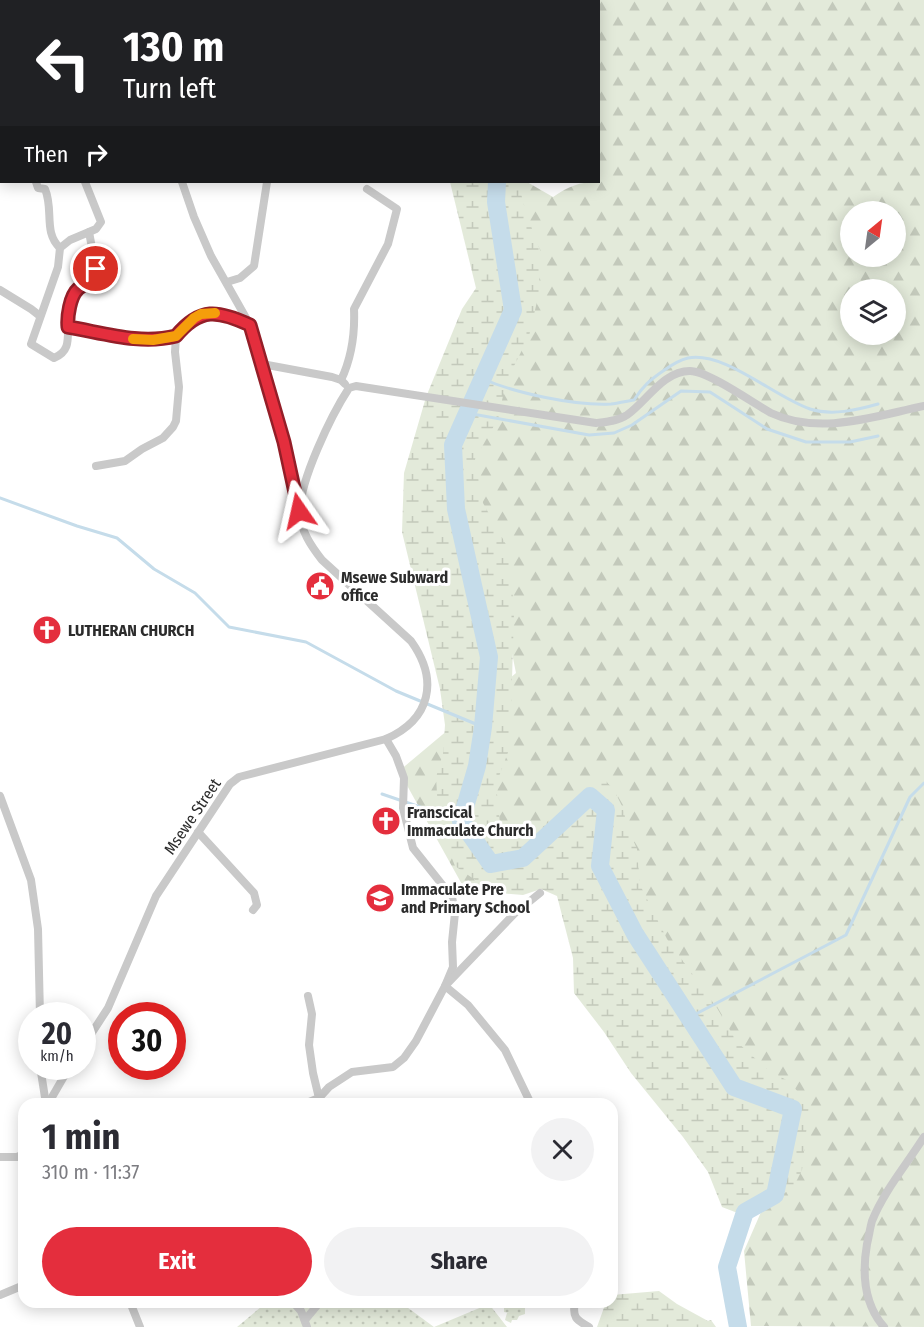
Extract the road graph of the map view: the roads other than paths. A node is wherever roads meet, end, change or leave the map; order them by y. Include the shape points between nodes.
1 (36, 183) edge
2 (85, 183) edge
3 (182, 183) edge
4 (267, 183) edge
5 (367, 189) dead end
6 (88, 232) junction
7 (60, 248) junction
8 (227, 282) junction
9 (0, 290) edge
10 (40, 316) junction
11 (250, 325) junction
12 (68, 327) junction
13 (176, 336) junction
14 (262, 364) junction
15 (341, 380) junction
16 (349, 388) junction
17 (924, 406) edge
18 (96, 466) dead end
19 (299, 511) junction
20 (386, 739) junction
21 (0, 796) edge
22 (198, 832) junction
23 (540, 893) dead end
24 (253, 910) dead end
25 (445, 986) junction
26 (308, 996) dead end
27 (40, 1002) edge
28 (96, 1026) edge
29 (43, 1080) edge
30 (62, 1080) edge
31 (46, 1098) edge
32 (51, 1098) edge
33 (321, 1098) edge
34 (324, 1098) edge
35 (528, 1098) edge
36 (924, 1137) edge
37 (0, 1157) edge
38 (18, 1157) edge
39 (18, 1288) edge
40 (0, 1295) edge
41 (132, 1308) edge
42 (298, 1308) edge
43 (316, 1308) edge
44 (575, 1308) edge
45 (306, 1323) edge
46 (140, 1327) edge
47 (589, 1327) edge
48 (884, 1327) edge

1 - 7 street via 47,194 49,232
2 - 6 street via 101,222
3 - 8 street via 211,256
4 - 8 street via 254,266 240,278
5 - 15 street via 397,209 388,244 354,309 349,361
6 - 7 street
6 - 12 street via 96,278 74,294
7 - 10 street via 58,267
8 - 11 street
9 - 10 street
10 - 12 street via 31,344 54,358 68,345
11 - 13 street via 237,318 201,314
11 - 14 street
12 - 13 street via 140,340
13 - 18 street via 179,387 173,427 164,438 125,461
14 - 15 street
14 - 19 street
15 - 16 street
16 - 17 street via 596,423 625,416 669,378 690,371 772,413 803,422 845,423
16 - 19 street via 309,471
19 - 20 street, Msewe Street via 306,534 322,560 416,647 426,666 427,697 421,711 398,734
20 - 22 street, Msewe Street via 239,777 224,792
20 - 25 street via 404,778 403,808 413,848 452,897 453,967
21 - 27 street via 31,880 38,929
22 - 24 street via 254,893 257,905
22 - 28 street, Msewe Street via 156,896 108,1008
23 - 25 street via 514,914
25 - 34 street via 404,1058 393,1067 352,1072 329,1087
25 - 35 street via 468,1005 505,1050
26 - 33 street via 312,1014 309,1045
29 - 31 street
30 - 32 street
36 - 48 street via 872,1222 864,1279 873,1313
37 - 38 street
39 - 40 street
41 - 46 street
42 - 45 street
43 - 45 street
44 - 47 street via 577,1321

